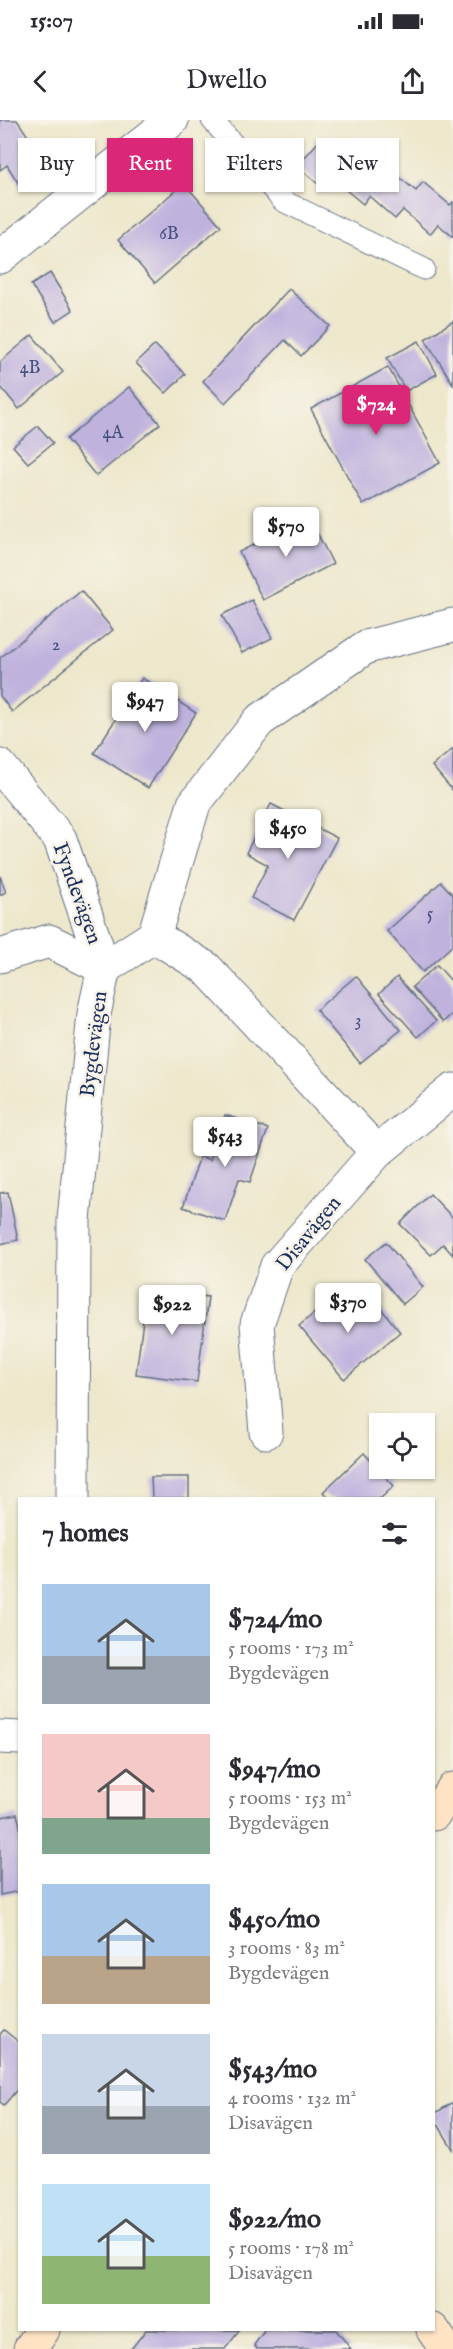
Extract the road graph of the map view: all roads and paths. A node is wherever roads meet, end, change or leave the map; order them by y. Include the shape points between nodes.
1 (172, 120) edge
2 (212, 120) edge
3 (0, 257) edge
4 (424, 269) dead end
5 (453, 625) edge
6 (0, 766) edge
7 (154, 936) junction
8 (0, 956) edge
9 (104, 968) junction
10 (453, 1090) edge
11 (377, 1152) junction
12 (266, 1432) dead end
13 (73, 1497) edge
14 (0, 1737) edge
15 (18, 1738) edge
16 (453, 1789) edge
17 (435, 1813) edge
18 (42, 2331) edge
19 (434, 2331) edge
20 (30, 2349) edge
21 (446, 2349) edge

1 - 3 street
2 - 4 lane via 283,201
5 - 7 street via 366,647 259,721 194,804
6 - 9 street, Fyndevägen via 60,839
7 - 9 street, Bygdevägen
7 - 11 street via 206,968
8 - 9 street via 49,941
9 - 13 street, Bygdevägen via 94,1014 74,1220
10 - 11 street, Disavägen
11 - 12 street, Disavägen via 277,1266 257,1324
14 - 15 street
16 - 17 street
18 - 20 street
19 - 21 street

